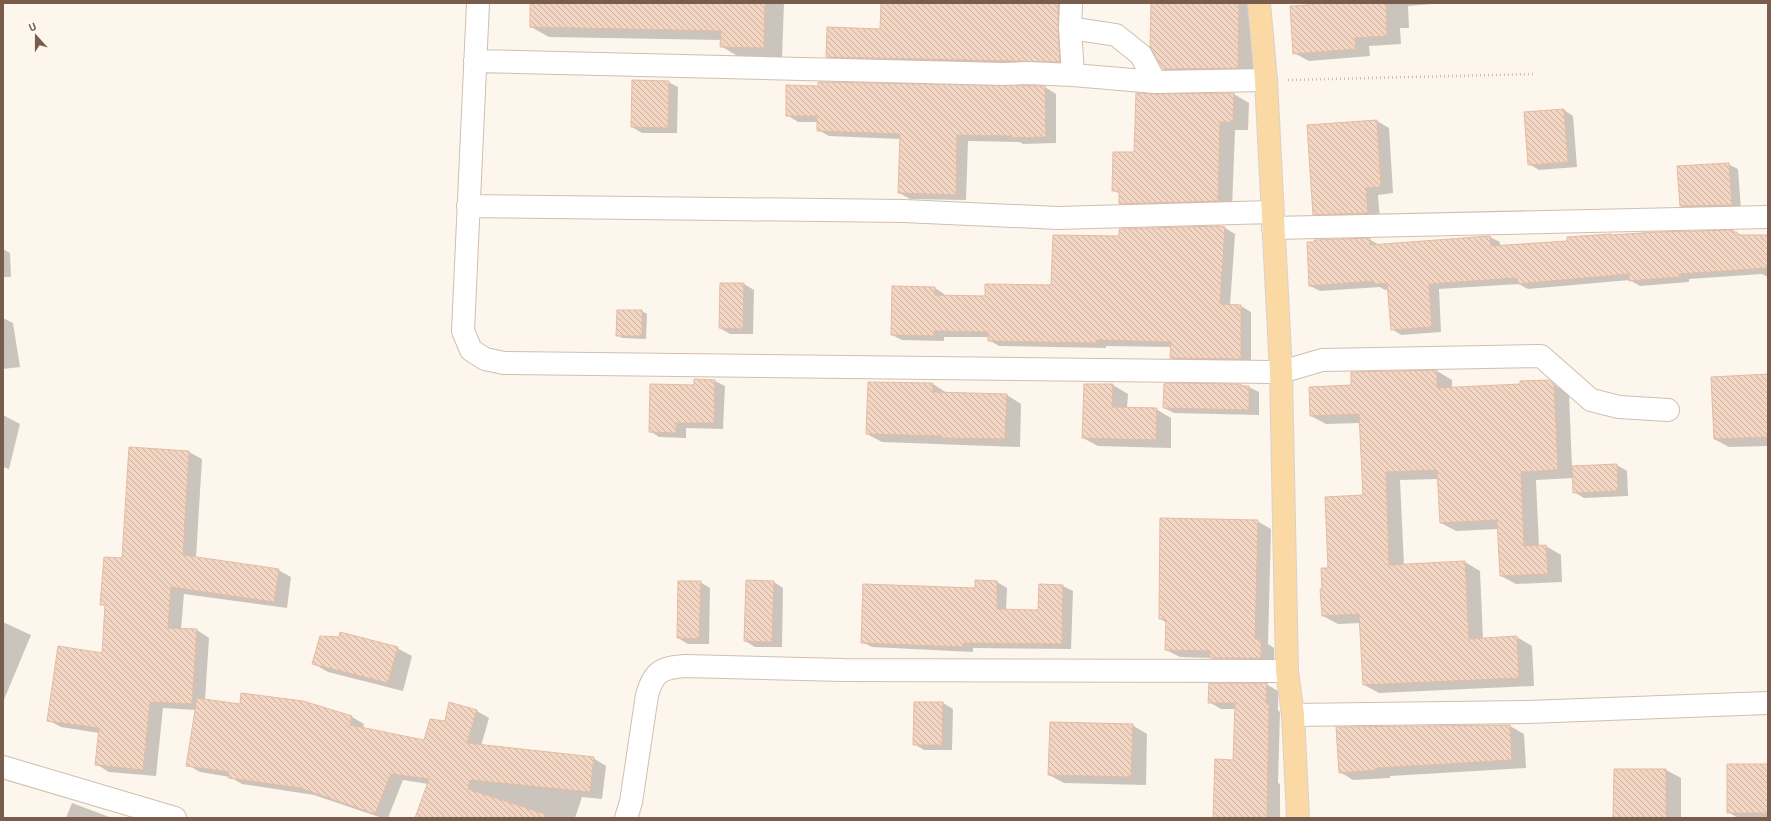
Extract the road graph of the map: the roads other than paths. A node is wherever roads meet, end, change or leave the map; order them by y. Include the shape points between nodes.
1 (478, 3) edge
2 (1071, 3) edge
3 (1259, 3) edge
4 (1070, 28) junction
5 (475, 61) junction
6 (1073, 75) junction
7 (1266, 80) junction
8 (1155, 82) junction
9 (468, 206) junction
10 (1768, 217) edge
11 (1273, 220) junction
12 (1281, 372) junction
13 (1668, 410) dead end
14 (1287, 671) junction
15 (1768, 703) edge
16 (1292, 715) junction
17 (3, 767) edge
18 (175, 818) edge
19 (626, 818) edge
20 (1298, 818) edge

1 - 5 street
2 - 4 street
3 - 7 main road
4 - 6 street
4 - 8 street via 1116,35 1141,55
5 - 6 street
5 - 9 street
6 - 8 street
7 - 8 street
7 - 11 main road
9 - 11 street
9 - 12 street via 463,331 471,350 485,359 504,362
10 - 11 street
11 - 12 main road
12 - 13 street via 1322,360 1541,356 1591,400 1619,407
12 - 14 main road
14 - 16 main road
14 - 19 street via 668,668 651,680 631,802
15 - 16 street via 1528,712
16 - 20 main road
17 - 18 street

